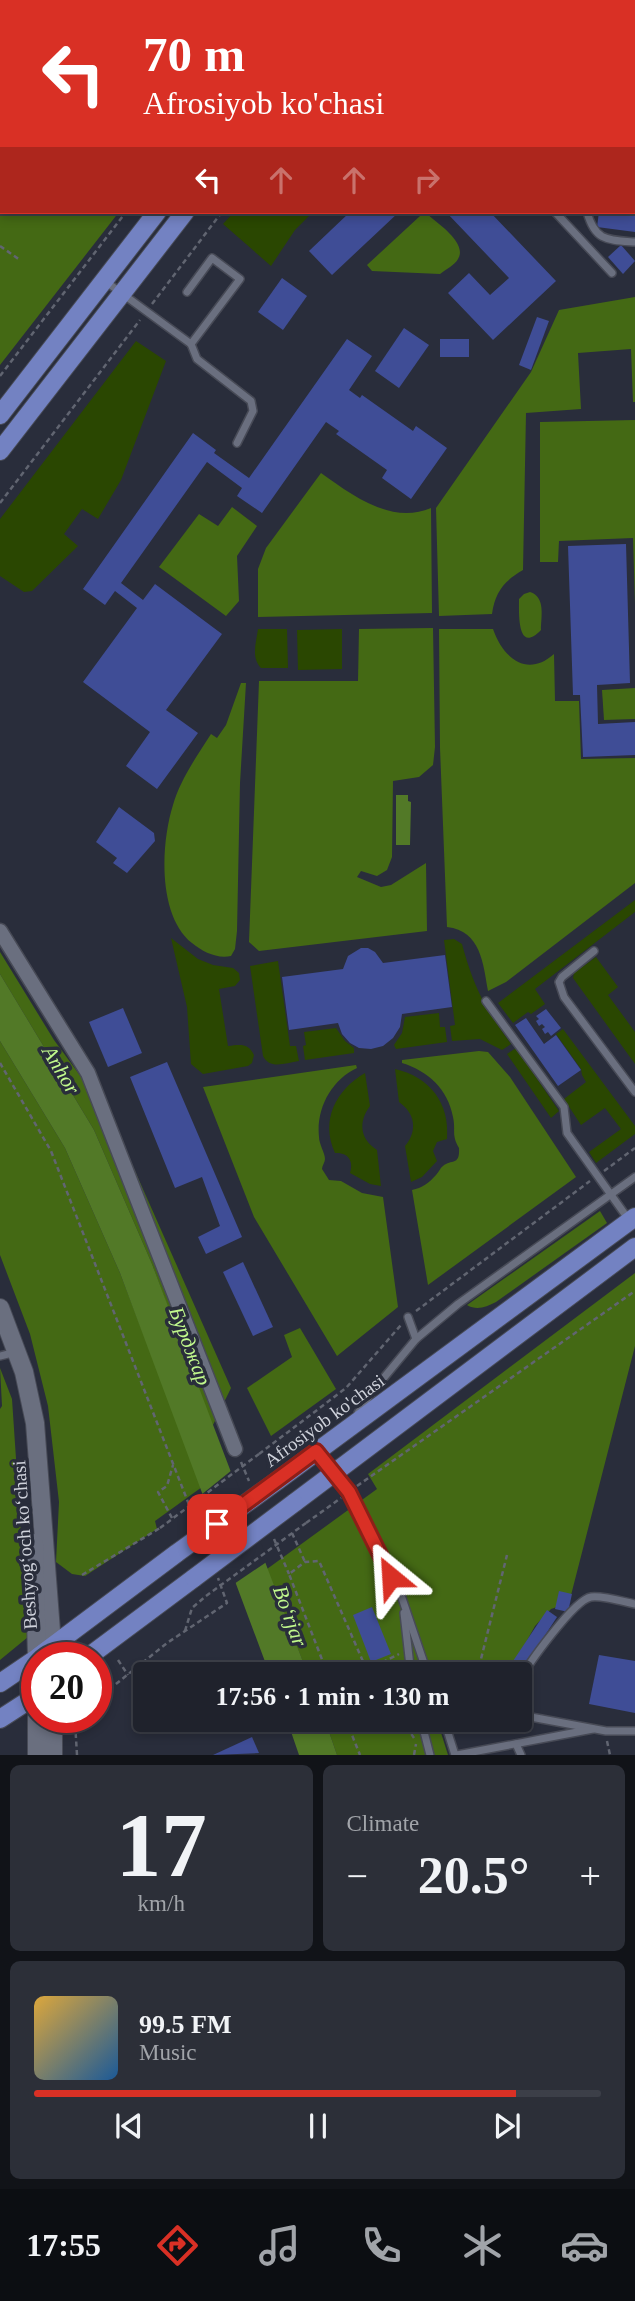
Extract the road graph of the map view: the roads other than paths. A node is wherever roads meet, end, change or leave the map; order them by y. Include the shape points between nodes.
1 (155, 214) edge
2 (183, 214) edge
3 (557, 214) edge
4 (587, 214) edge
5 (635, 242) edge
6 (612, 273) dead end
7 (104, 281) junction
8 (187, 292) dead end
9 (121, 293) junction
10 (191, 344) junction
11 (0, 415) edge
12 (237, 443) dead end
13 (0, 451) edge
14 (0, 931) edge
15 (594, 951) dead end
16 (486, 1000) dead end
17 (635, 1092) edge
18 (635, 1177) edge
19 (611, 1195) junction
20 (632, 1219) edge
21 (635, 1247) edge
22 (0, 1308) edge
23 (408, 1317) road end
24 (0, 1330) edge
25 (416, 1339) junction
26 (9, 1354) edge
27 (349, 1427) junction
28 (235, 1449) dead end
29 (316, 1451) junction
30 (333, 1473) junction
31 (402, 1598) junction
32 (635, 1604) edge
33 (37, 1642) edge
34 (52, 1642) edge
35 (66, 1642) edge
36 (108, 1642) edge
37 (409, 1662) edge
38 (424, 1662) edge
39 (532, 1663) edge
40 (21, 1668) edge
41 (0, 1683) edge
42 (21, 1705) edge
43 (532, 1717) edge
44 (0, 1719) edge
45 (593, 1729) junction
46 (635, 1731) edge
47 (424, 1732) edge
48 (448, 1732) edge
49 (37, 1733) edge
50 (53, 1733) edge
51 (516, 1744) junction
52 (37, 1755) edge
53 (53, 1755) edge
54 (430, 1755) edge
55 (456, 1755) edge
56 (520, 1755) edge

1 - 7 main road
2 - 9 main road
3 - 6 lane
4 - 5 lane via 599,236
7 - 9 lane
7 - 11 main road
8 - 10 lane via 212,258 240,278
9 - 10 lane
9 - 13 main road
10 - 12 lane via 197,359 251,401 253,411
14 - 28 street via 88,1073
15 - 17 lane via 559,982 564,997
16 - 19 lane via 564,1107 567,1133
18 - 19 lane
19 - 20 lane
19 - 25 lane
20 - 27 main road, Afrosiyob ko'chasi
21 - 30 main road
22 - 26 street, Beshyogʻoch koʻchasi
23 - 25 lane
24 - 26 street, Beshyogʻoch koʻchasi
25 - 27 lane
26 - 33 street, Beshyogʻoch koʻchasi via 24,1415
26 - 34 street, Beshyogʻoch koʻchasi via 29,1390 38,1448
27 - 29 main road, Afrosiyob ko'chasi
29 - 30 lane
29 - 35 main road, Afrosiyob ko'chasi, bridge
30 - 31 lane via 349,1492
30 - 36 main road, bridge
31 - 37 lane
31 - 38 lane
32 - 39 lane via 592,1596 582,1601
40 - 41 main road, Afrosiyob ko'chasi
42 - 44 main road
43 - 45 lane
45 - 46 lane
45 - 51 lane
47 - 54 lane
48 - 55 lane
49 - 52 street
50 - 53 street
51 - 55 lane
51 - 56 lane

